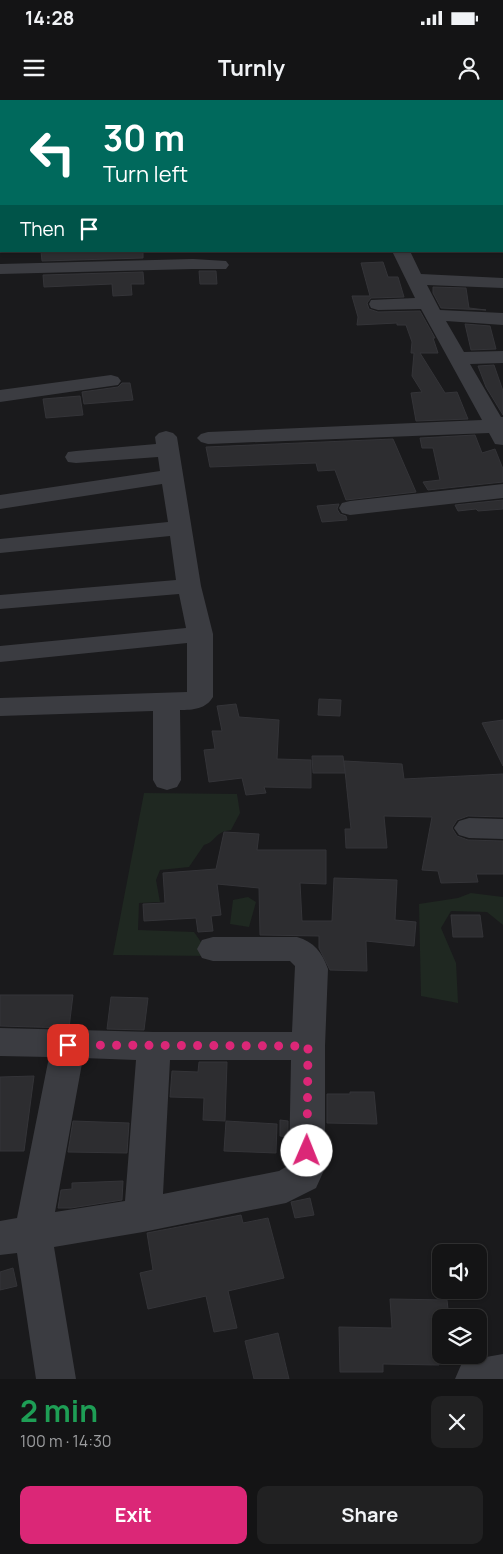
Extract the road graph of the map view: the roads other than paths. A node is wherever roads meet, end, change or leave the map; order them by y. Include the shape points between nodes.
1 (7, 252) edge
2 (402, 252) edge
3 (193, 258) edge
4 (220, 265) dead end
5 (0, 269) edge
6 (415, 279) junction
7 (503, 283) edge
8 (378, 304) dead end
9 (429, 309) junction
10 (503, 319) edge
11 (503, 357) edge
12 (456, 358) junction
13 (111, 381) dead end
14 (0, 396) edge
15 (479, 398) junction
16 (503, 399) edge
17 (500, 429) edge
18 (208, 438) dead end
19 (171, 476) junction
20 (87, 488) junction
21 (503, 491) edge
22 (0, 502) edge
23 (350, 508) dead end
24 (180, 528) junction
25 (0, 546) edge
26 (189, 586) junction
27 (0, 602) edge
28 (200, 634) junction
29 (0, 654) edge
30 (166, 702) junction
31 (0, 707) edge
32 (167, 780) dead end
33 (469, 828) dead end
34 (503, 829) edge
35 (213, 949) dead end
36 (0, 1042) edge
37 (68, 1045) junction
38 (154, 1046) junction
39 (308, 1046) junction
40 (143, 1215) junction
41 (16, 1235) edge
42 (503, 1374) edge
43 (56, 1379) edge
44 (475, 1379) edge

1 - 5 street
2 - 6 street
3 - 4 street
3 - 5 street
6 - 7 street
6 - 9 street
8 - 9 street
9 - 10 street
9 - 12 street
11 - 12 street
12 - 15 street
13 - 14 street
15 - 16 street
15 - 17 street
17 - 18 street
19 - 20 street
19 - 20 street via 167,443 73,448
19 - 24 street
20 - 22 street
21 - 23 street
24 - 25 street
24 - 26 street
26 - 27 street
26 - 28 street
28 - 29 street
28 - 30 street via 200,697 192,701
30 - 31 street
30 - 32 street
33 - 34 street
35 - 39 street via 297,949 309,960 312,969
36 - 37 street
37 - 38 street
37 - 41 street
38 - 39 street
38 - 40 street
39 - 40 street via 307,1168 303,1176 286,1186
40 - 41 street
41 - 43 street
42 - 44 street

